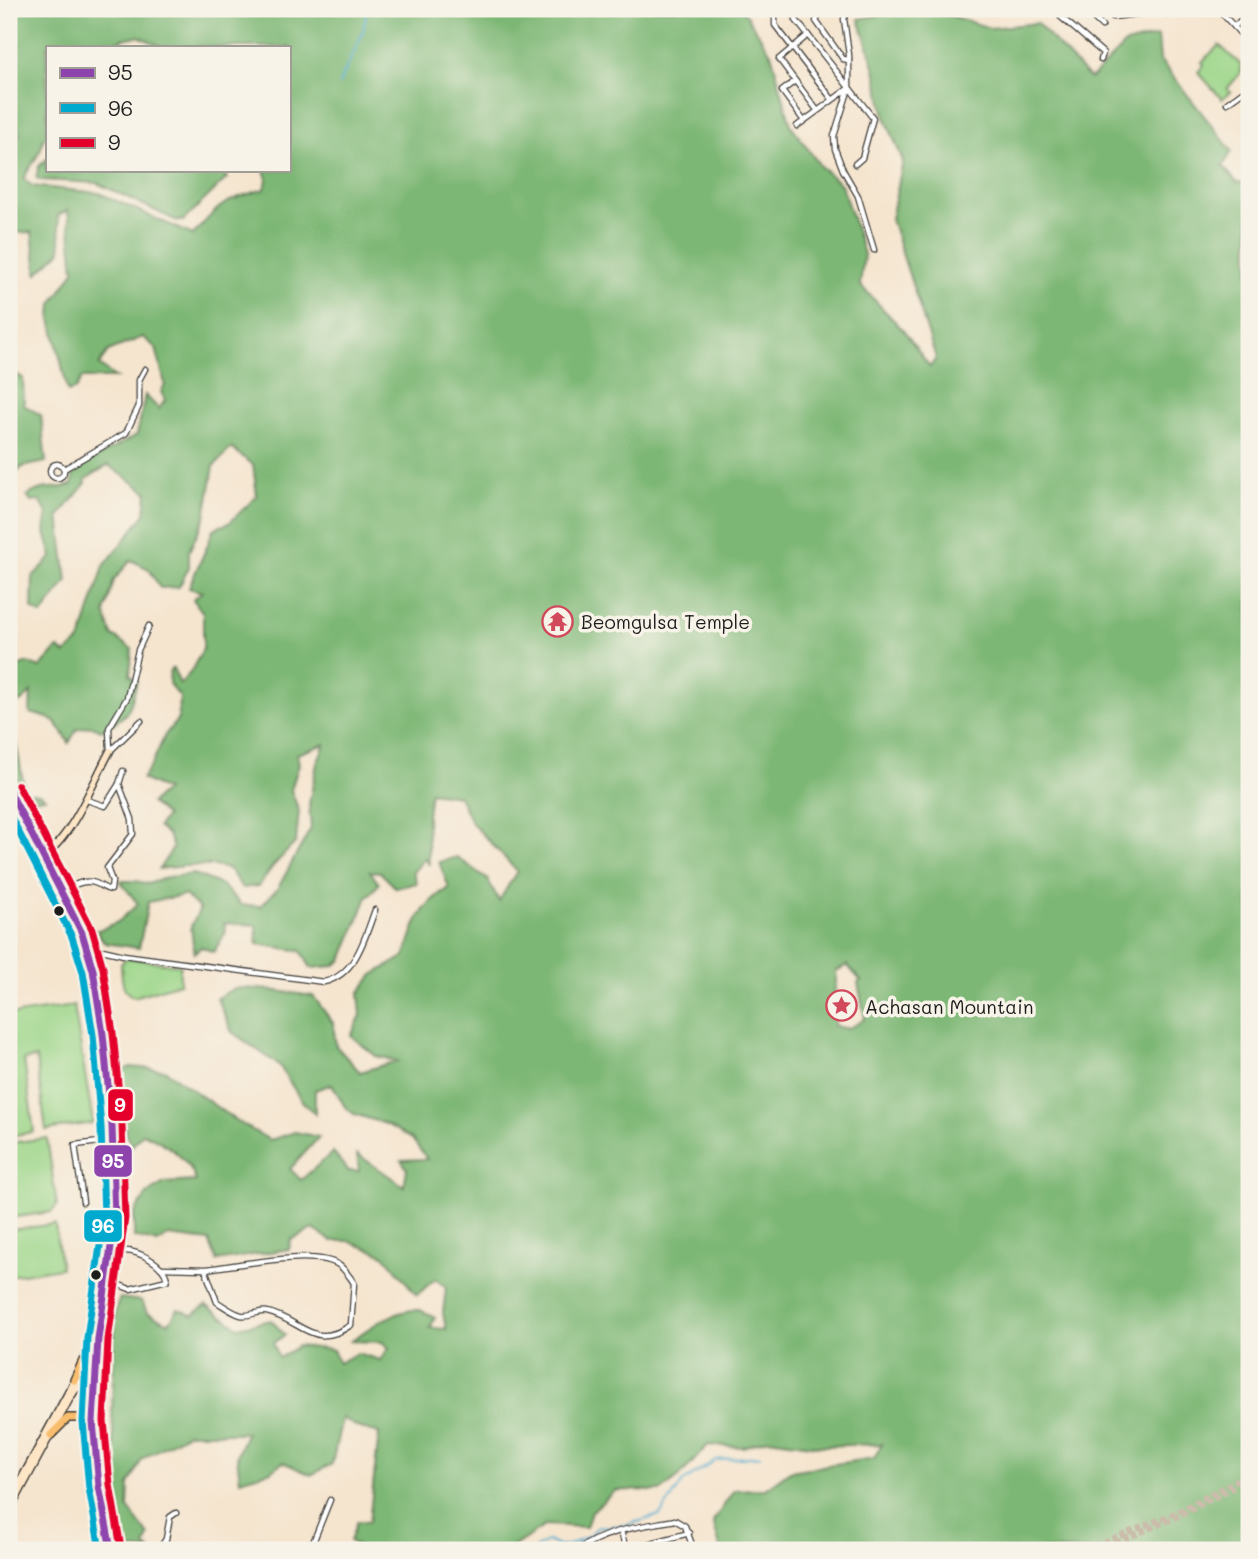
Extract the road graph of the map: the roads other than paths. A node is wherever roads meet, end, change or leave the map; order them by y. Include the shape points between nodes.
1 (775, 9) edge
2 (794, 9) edge
3 (822, 9) edge
4 (853, 9) edge
5 (1059, 9) edge
6 (1084, 9) edge
7 (1111, 9) edge
8 (1152, 9) edge
9 (1172, 9) edge
10 (846, 10) edge
11 (1162, 10) edge
12 (1221, 10) edge
13 (1249, 12) edge
14 (1102, 26) dead end
15 (1234, 26) junction
16 (808, 36) junction
17 (1249, 43) edge
18 (792, 48) junction
19 (849, 60) junction
20 (1101, 60) dead end
21 (795, 81) junction
22 (1249, 87) edge
23 (849, 88) junction
24 (832, 99) junction
25 (1227, 103) dead end
26 (817, 110) junction
27 (804, 121) junction
28 (797, 126) dead end
29 (855, 164) dead end
30 (874, 250) dead end
31 (145, 369) dead end
32 (64, 469) dead end
33 (149, 626) dead end
34 (141, 721) dead end
35 (110, 751) junction
36 (122, 771) dead end
37 (119, 783) junction
38 (9, 790) edge
39 (9, 800) edge
40 (87, 800) junction
41 (41, 858) junction
42 (61, 894) junction
43 (375, 910) dead end
44 (81, 942) junction
45 (85, 952) junction
46 (92, 983) junction
47 (108, 1140) junction
48 (83, 1202) dead end
49 (108, 1266) junction
50 (161, 1268) junction
51 (205, 1269) junction
52 (104, 1286) junction
53 (92, 1339) junction
54 (92, 1369) junction
55 (74, 1380) junction
56 (87, 1426) junction
57 (51, 1435) junction
58 (330, 1500) dead end
59 (9, 1502) edge
60 (9, 1512) edge
61 (176, 1513) dead end
62 (621, 1531) junction
63 (690, 1533) junction
64 (103, 1550) edge
65 (111, 1550) edge
66 (159, 1550) edge
67 (310, 1550) edge
68 (578, 1550) edge
69 (625, 1550) edge
70 (694, 1550) edge

1 - 18 street via 775,25
2 - 16 street
3 - 19 street via 816,21 843,59
4 - 10 street
5 - 20 street via 1061,17 1102,53
6 - 14 street
7 - 8 street via 1113,18
9 - 11 street via 1167,14
10 - 19 street
12 - 15 street
13 - 15 street
15 - 17 street
16 - 18 street
16 - 23 street
18 - 21 street via 779,59
18 - 24 street
19 - 23 street
21 - 26 street
21 - 27 street via 782,91
22 - 25 street
23 - 24 street
23 - 29 street via 873,118 862,158
23 - 30 street via 834,136 835,149 858,196
24 - 26 street
26 - 27 street
27 - 28 street
31 - 32 street via 139,380 139,406 126,433
33 - 35 street via 138,650 127,698 109,728
34 - 35 street
35 - 40 street
36 - 37 street
37 - 40 street via 105,806
37 - 42 street via 133,834 107,868 111,890 93,882 71,885
38 - 41 main road
39 - 41 main road
40 - 41 street via 50,853
41 - 42 main road
41 - 44 main road
42 - 44 main road
43 - 45 street via 356,958 343,973 324,982 98,949
44 - 45 main road
45 - 46 main road
46 - 47 main road
46 - 49 main road via 113,1138 114,1218
47 - 48 street via 75,1145
47 - 53 main road via 107,1223
49 - 50 street via 123,1251 134,1250
49 - 52 main road
50 - 51 street
50 - 52 street via 167,1280 130,1289 114,1283
51 - 51 street via 217,1302 242,1315 265,1311 305,1332 323,1335 337,1335 351,1325 354,1283 340,1265 320,1257 256,1260
52 - 54 main road
53 - 54 main road
53 - 55 main road
54 - 55 street via 82,1371
54 - 56 main road
54 - 57 street
54 - 65 main road via 95,1435
55 - 59 street
56 - 57 main road via 80,1419 68,1418
56 - 64 main road
57 - 60 street
58 - 67 street
61 - 66 street via 170,1517
62 - 63 street via 675,1520
62 - 68 street via 596,1538
62 - 69 street
63 - 69 street
63 - 70 street

